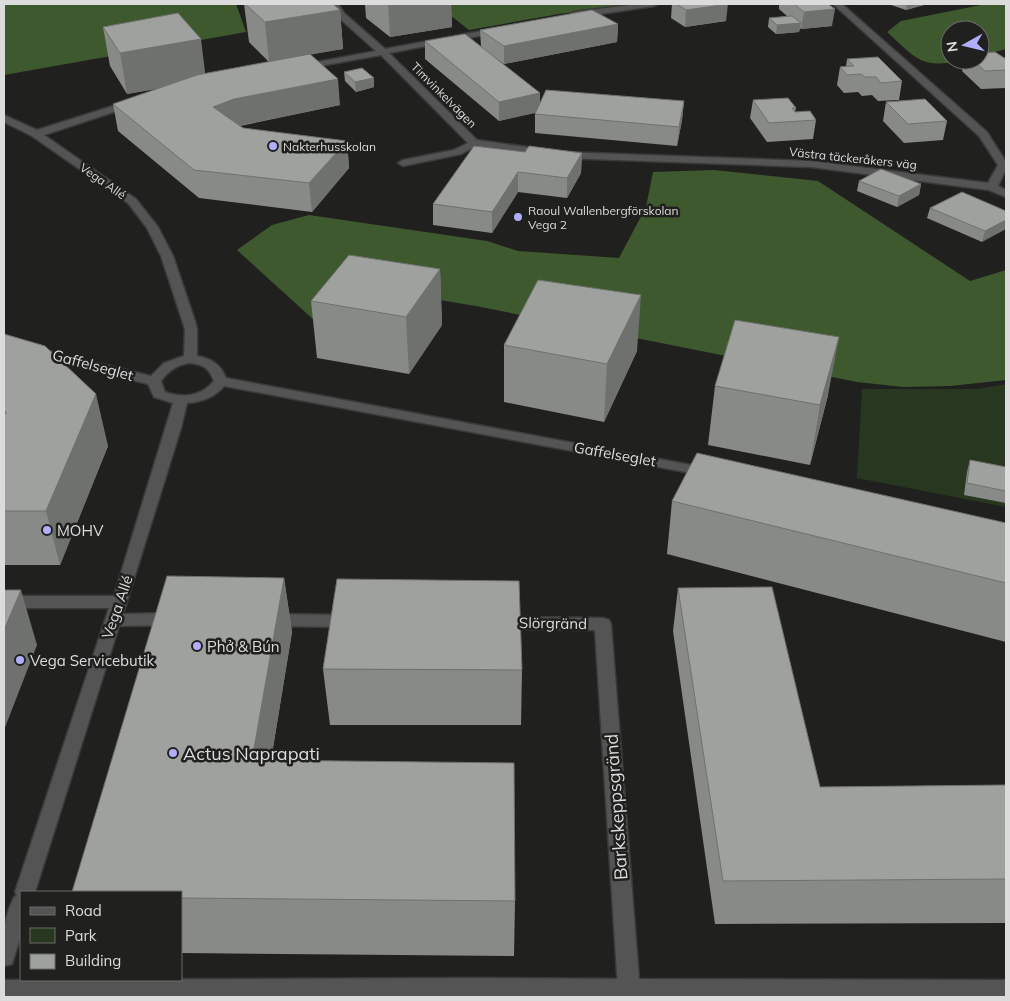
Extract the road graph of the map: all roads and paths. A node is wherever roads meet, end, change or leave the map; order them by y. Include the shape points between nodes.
1 (334, 4) edge
2 (654, 4) edge
3 (837, 4) edge
4 (567, 16) edge
5 (511, 27) edge
6 (382, 52) junction
7 (295, 69) edge
8 (142, 100) edge
9 (4, 118) edge
10 (36, 134) junction
11 (474, 143) junction
12 (710, 161) joint
13 (403, 163) dead end
14 (992, 187) junction
15 (1006, 194) edge
16 (4, 344) edge
17 (190, 359) junction
18 (154, 381) junction
19 (221, 382) junction
20 (181, 400) junction
21 (720, 475) edge
22 (4, 602) edge
23 (120, 602) junction
24 (191, 619) edge
25 (112, 620) junction
26 (255, 620) edge
27 (363, 621) edge
28 (480, 622) edge
29 (604, 624) joint
30 (25, 891) edge
31 (20, 906) edge
32 (4, 957) edge
33 (4, 990) edge
34 (1006, 990) edge
35 (628, 993) edge

1 - 6 street, Timvinkelvägen via 342,16
2 - 4 street
3 - 14 street via 983,134 1004,165
5 - 6 street
6 - 7 street
6 - 11 street, Timvinkelvägen
8 - 10 street
9 - 10 street, Vega Allé
10 - 17 street, Vega Allé via 132,201 152,227 167,256 189,321
11 - 12 street, Timvinkelvägen via 562,155
11 - 13 street via 457,152
12 - 14 street, Västra täckeråkers väg via 811,164
14 - 15 street, Västra täckeråkers väg
16 - 18 street, Gaffelseglet
17 - 18 street via 168,365
17 - 19 street via 208,362 216,369
18 - 20 street via 159,394
19 - 20 street via 210,393
19 - 21 street, Gaffelseglet
20 - 23 street, Vega Allé
22 - 23 street
23 - 25 street, Vega Allé
24 - 25 street
25 - 30 street, Vega Allé
26 - 27 street
28 - 29 street, Slörgränd
29 - 35 street, Barkskeppsgränd
31 - 32 street
33 - 35 street via 461,988
34 - 35 street

